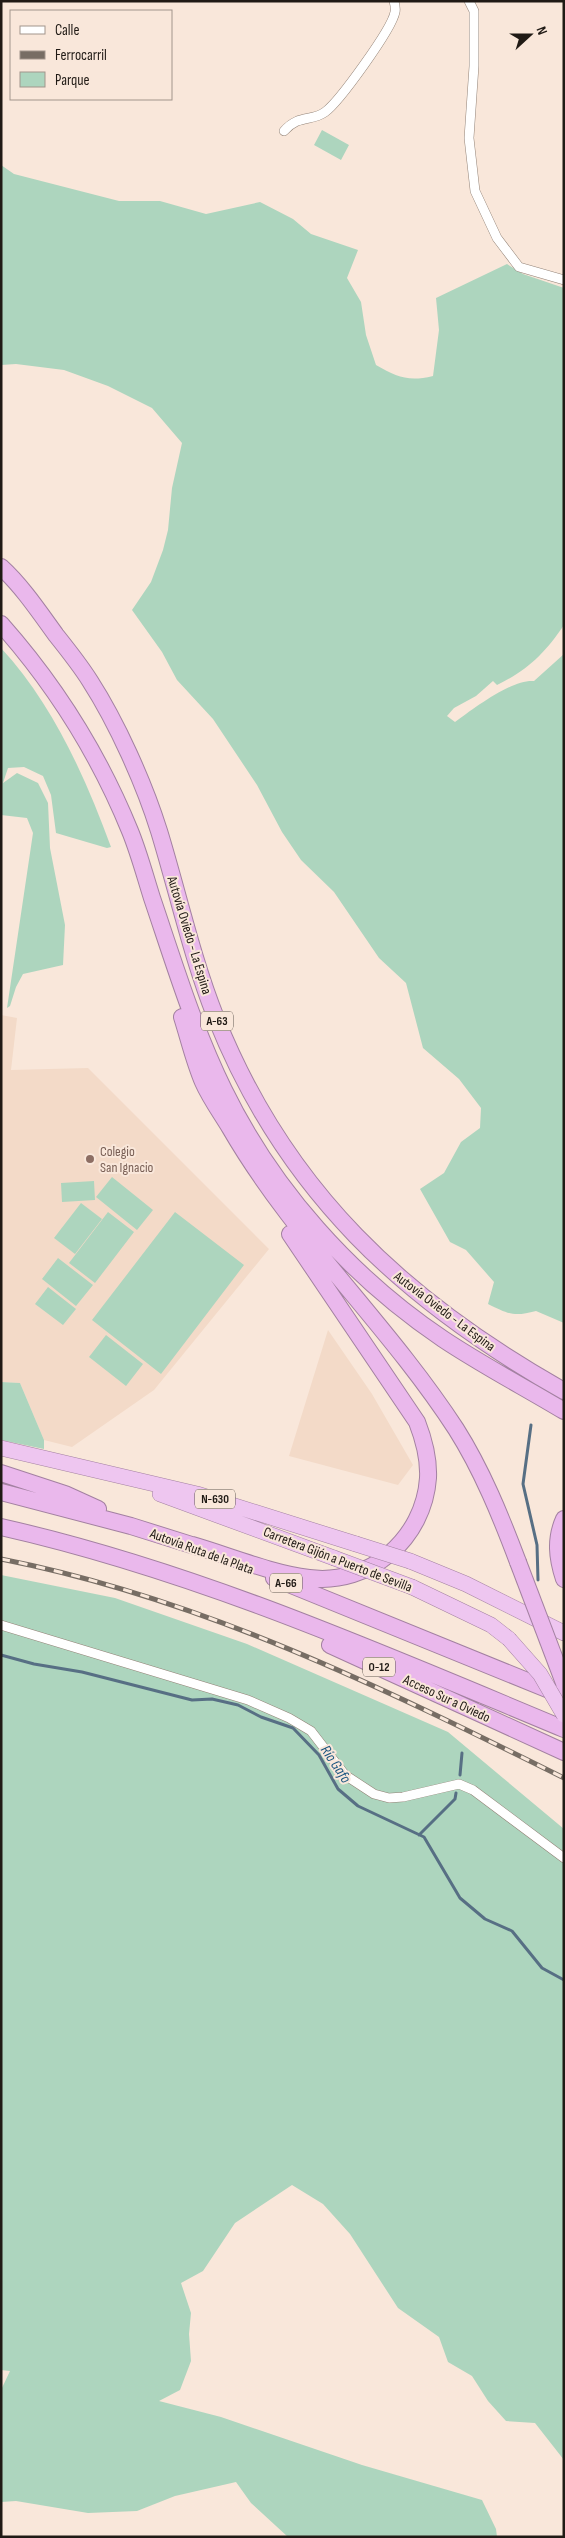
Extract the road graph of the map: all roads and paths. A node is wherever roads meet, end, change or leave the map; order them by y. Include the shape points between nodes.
1 (394, 1) edge
2 (469, 1) edge
3 (284, 131) dead end
4 (564, 280) edge
5 (1, 567) edge
6 (1, 624) edge
7 (89, 746) junction
8 (204, 1082) junction
9 (561, 1390) edge
10 (564, 1411) edge
11 (1, 1448) edge
12 (71, 1463) junction
13 (1, 1473) edge
14 (1, 1492) edge
15 (564, 1519) edge
16 (131, 1526) junction
17 (1, 1527) edge
18 (192, 1544) junction
19 (564, 1579) edge
20 (194, 1583) junction
21 (1, 1625) edge
22 (564, 1633) edge
23 (564, 1683) edge
24 (564, 1696) edge
25 (564, 1715) edge
26 (564, 1729) edge
27 (564, 1752) edge
28 (564, 1858) edge

1 - 3 street via 396,10 391,25 366,63 325,113 292,122
2 - 4 street via 474,11 469,138 475,191 497,238 519,267
5 - 9 highway, Autovía Oviedo - La Espina / A-63 via 49,625 90,682 113,722 158,828 216,1017 242,1076 284,1149 340,1221 415,1293 482,1341
6 - 7 highway, A-63 via 27,653
7 - 8 highway via 144,897
7 - 10 highway, A-63 via 131,832 193,1020 224,1091 289,1195 362,1277 405,1311 444,1340
8 - 18 highway via 223,1127 250,1175 409,1407 425,1442 428,1476 415,1523 400,1545 380,1562 345,1576 318,1578 291,1574
8 - 23 highway, bridge via 246,1156 299,1231 362,1304 456,1431 501,1517
11 - 12 highway, Carretera Gijón a Puerto de Sevilla / N-630
12 - 22 highway, Carretera Gijón a Puerto de Sevilla / N-630, bridge via 197,1494 410,1561 466,1584
12 - 25 highway, Carretera Gijón a Puerto de Sevilla / N-630, bridge via 270,1532 412,1587 491,1625 509,1639 540,1674
13 - 16 highway via 65,1494
14 - 16 highway, Autovía Ruta de la Plata / A-66
15 - 19 highway via 557,1542
16 - 18 highway, Autovía Ruta de la Plata / A-66
17 - 20 highway, A-66
18 - 24 highway, Autovía Ruta de la Plata / A-66
20 - 26 highway, A-66 via 328,1632
20 - 27 highway, Acceso Sur a Oviedo / O-12
21 - 28 street via 248,1700 289,1718 311,1731 345,1775 374,1794 403,1797 459,1784 472,1790

